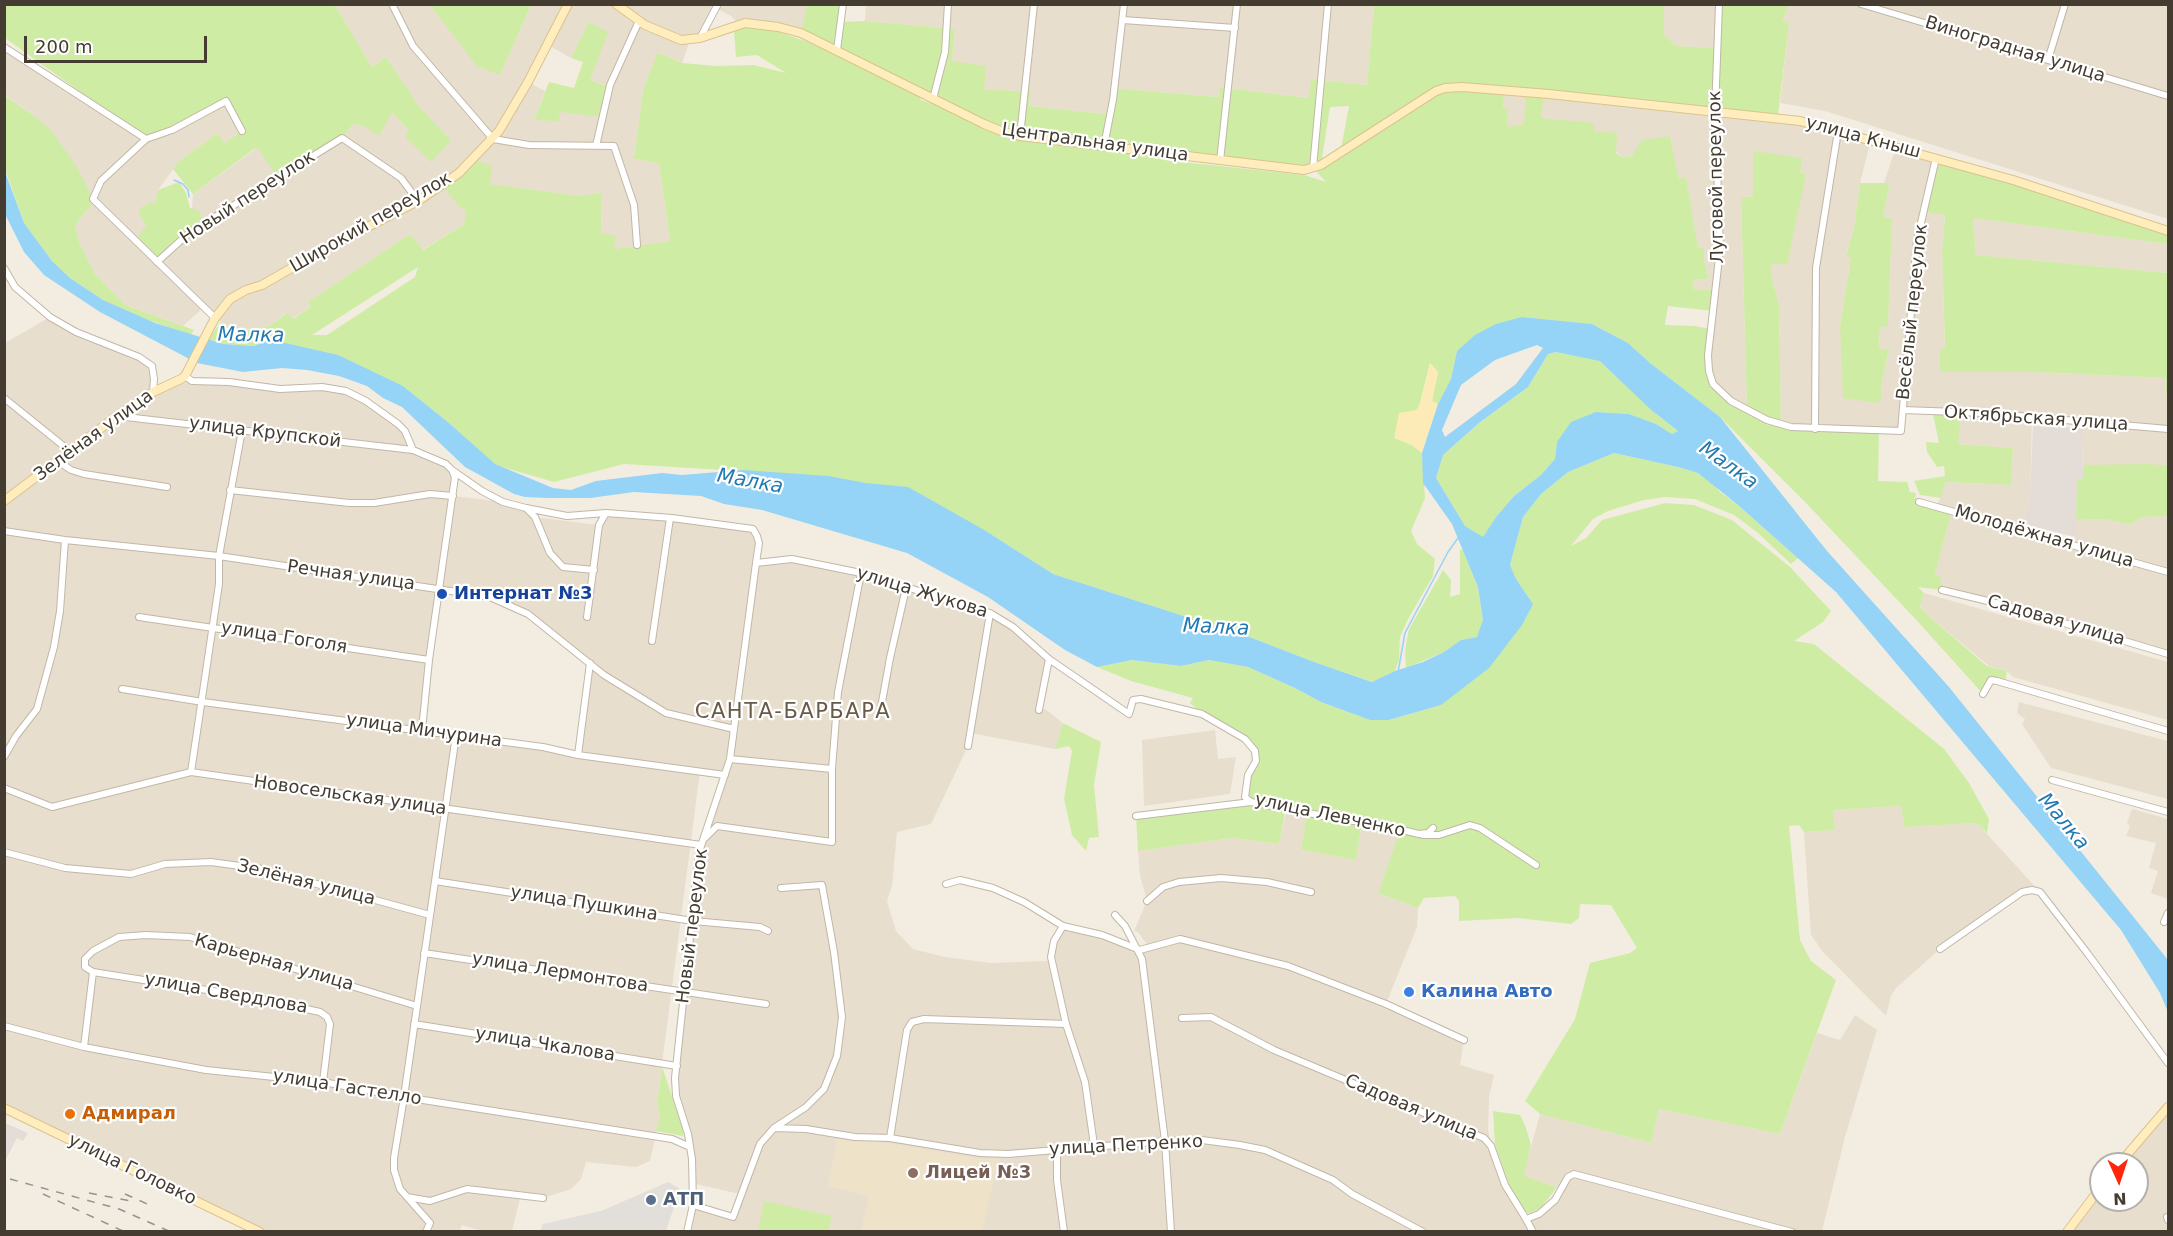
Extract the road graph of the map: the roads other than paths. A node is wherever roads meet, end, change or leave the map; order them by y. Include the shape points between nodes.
1 (392, 4) edge
2 (568, 4) edge
3 (616, 4) edge
4 (718, 4) edge
5 (843, 4) edge
6 (948, 4) edge
7 (1034, 4) edge
8 (1124, 4) edge
9 (1237, 4) edge
10 (1328, 4) edge
11 (1719, 4) edge
12 (1861, 4) edge
13 (2065, 4) edge
14 (1123, 20) junction
15 (639, 21) junction
16 (1236, 28) junction
17 (700, 38) junction
18 (4, 47) edge
19 (837, 50) junction
20 (2048, 60) junction
21 (1549, 94) joint
22 (2169, 96) edge
23 (933, 99) junction
24 (1715, 112) junction
25 (242, 131) dead end
26 (1838, 131) junction
27 (1020, 136) junction
28 (146, 139) junction
29 (493, 140) junction
30 (596, 146) junction
31 (1104, 146) junction
32 (1936, 158) junction
33 (1220, 161) junction
34 (1313, 168) junction
35 (418, 201) junction
36 (2169, 231) edge
37 (637, 245) dead end
38 (157, 261) junction
39 (4, 268) edge
40 (215, 318) junction
41 (185, 376) junction
42 (153, 392) junction
43 (4, 398) edge
44 (1903, 410) junction
45 (117, 416) junction
46 (1815, 429) junction
47 (2169, 429) edge
48 (242, 430) junction
49 (413, 450) junction
50 (71, 452) junction
51 (58, 461) junction
52 (452, 470) junction
53 (166, 487) dead end
54 (230, 490) junction
55 (453, 496) junction
56 (5, 500) edge
57 (1919, 502) dead end
58 (526, 508) junction
59 (606, 513) junction
60 (670, 518) junction
61 (4, 531) edge
62 (65, 540) junction
63 (759, 543) joint
64 (219, 556) junction
65 (756, 563) junction
66 (594, 570) junction
67 (2169, 572) edge
68 (861, 573) junction
69 (439, 588) junction
70 (906, 588) junction
71 (1942, 590) dead end
72 (990, 613) junction
73 (139, 617) dead end
74 (587, 617) dead end
75 (213, 627) junction
76 (652, 641) dead end
77 (2169, 654) edge
78 (429, 660) junction
79 (1049, 660) junction
80 (590, 663) junction
81 (122, 689) dead end
82 (1983, 694) dead end
83 (203, 702) junction
84 (1039, 710) dead end
85 (880, 713) dead end
86 (1129, 714) joint
87 (734, 729) junction
88 (422, 730) junction
89 (2169, 731) edge
90 (456, 735) junction
91 (968, 746) dead end
92 (578, 755) junction
93 (4, 757) edge
94 (730, 759) junction
95 (832, 769) junction
96 (192, 772) junction
97 (725, 775) junction
98 (2052, 780) dead end
99 (4, 788) edge
100 (1251, 802) junction
101 (445, 810) junction
102 (2169, 812) edge
103 (1136, 816) dead end
104 (1433, 828) dead end
105 (1423, 834) junction
106 (702, 843) junction
107 (4, 852) edge
108 (1536, 865) dead end
109 (435, 881) junction
110 (946, 885) dead end
111 (781, 888) dead end
112 (1311, 892) dead end
113 (1147, 901) dead end
114 (2169, 913) edge
115 (430, 915) junction
116 (1115, 915) dead end
117 (693, 921) junction
118 (2164, 922) dead end
119 (1062, 926) junction
120 (768, 931) dead end
121 (1137, 948) junction
122 (1940, 950) dead end
123 (424, 952) junction
124 (93, 972) junction
125 (684, 992) junction
126 (766, 1004) dead end
127 (417, 1006) junction
128 (1182, 1018) dead end
129 (414, 1024) junction
130 (1066, 1024) junction
131 (4, 1026) edge
132 (1464, 1040) dead end
133 (84, 1047) junction
134 (2169, 1063) edge
135 (677, 1065) junction
136 (322, 1082) junction
137 (404, 1097) junction
138 (2169, 1107) edge
139 (4, 1108) edge
140 (774, 1128) junction
141 (890, 1138) junction
142 (1165, 1140) junction
143 (1094, 1145) junction
144 (690, 1147) junction
145 (1056, 1150) junction
146 (2130, 1152) edge
147 (406, 1197) junction
148 (543, 1198) dead end
149 (2089, 1203) edge
150 (693, 1205) junction
151 (1526, 1219) junction
152 (260, 1232) edge
153 (426, 1232) edge
154 (687, 1232) edge
155 (1064, 1232) edge
156 (1171, 1232) edge
157 (1423, 1232) edge
158 (1533, 1232) edge
159 (1792, 1232) edge
160 (2067, 1232) edge

1 - 29 street via 413,46
2 - 29 street, Широкий переулок
3 - 15 street, Центральная улица
4 - 17 street
5 - 19 street
6 - 23 street via 945,52
7 - 27 street
8 - 14 street
9 - 16 street
10 - 34 street
11 - 24 street, Луговой переулок
12 - 20 street, Виноградная улица
13 - 20 street
14 - 16 street
14 - 31 street
15 - 17 street, Центральная улица via 681,40
15 - 30 street via 610,85
16 - 33 street
17 - 19 street, Центральная улица via 750,23 789,29
18 - 28 street
19 - 23 street, Центральная улица
20 - 22 street, Виноградная улица
21 - 24 street, улица Кныш
21 - 34 street, Центральная улица via 1444,88
23 - 27 street, Центральная улица
24 - 26 street, улица Кныш via 1800,121
24 - 46 street, Луговой переулок via 1720,249 1708,355 1713,384 1731,401 1767,420
25 - 28 street via 226,101 172,130
26 - 32 street, улица Кныш
26 - 46 street via 1816,268
27 - 31 street, Центральная улица
28 - 38 street via 101,181 93,199
29 - 30 street
29 - 35 street, Широкий переулок via 459,173
30 - 37 street via 614,146 634,205
31 - 33 street, Центральная улица
32 - 36 street, улица Кныш
32 - 44 street, Весёлый переулок via 1917,240
33 - 34 street, Центральная улица
35 - 38 street, Новый переулок via 401,178 342,138 189,233
35 - 40 street, Широкий переулок via 230,299
38 - 40 street
39 - 42 street via 15,287 50,317 152,366
40 - 41 street, Широкий переулок
41 - 42 street, Зелёная улица
41 - 49 street via 192,381 346,391 366,400 398,424
42 - 45 street, Зелёная улица
43 - 50 street
44 - 46 street, Весёлый переулок via 1901,431
44 - 47 street, Октябрьская улица
45 - 48 street, улица Крупской
45 - 50 street, Зелёная улица
48 - 49 street, улица Крупской
48 - 54 street
49 - 52 street, улица Крупской
50 - 51 street, Зелёная улица
51 - 53 street via 84,474
51 - 56 street, Зелёная улица
52 - 55 street
52 - 58 street, улица Крупской via 482,491
54 - 55 street via 350,503 430,494
54 - 64 street
55 - 69 street
57 - 67 street, Молодёжная улица
58 - 59 street, улица Крупской via 567,516
58 - 66 street via 535,517 550,553 563,567
59 - 60 street, улица Крупской
59 - 66 street via 599,525
60 - 63 street, улица Крупской via 753,529
60 - 76 street
61 - 62 street, Речная улица
62 - 64 street, Речная улица
62 - 93 street via 57,629 38,709
63 - 65 street, Новый переулок
64 - 69 street, Речная улица
64 - 75 street
65 - 68 street, улица Жукова via 792,559
65 - 87 street, Новый переулок
66 - 74 street
68 - 70 street, улица Жукова
68 - 95 street via 838,692
69 - 78 street
69 - 80 street, Речная улица via 490,597 528,614
70 - 72 street, улица Жукова
70 - 85 street
71 - 77 street, Садовая улица
72 - 79 street, улица Жукова via 1013,627
72 - 91 street
73 - 75 street, улица Гоголя
75 - 78 street, улица Гоголя
75 - 83 street
78 - 88 street
79 - 84 street
79 - 86 street, улица Жукова
80 - 87 street, Речная улица via 666,713
80 - 92 street
81 - 83 street, улица Мичурина
82 - 89 street via 1991,680 1997,681
83 - 88 street, улица Мичурина
83 - 96 street
86 - 100 street, улица Левченко via 1133,700 1142,699 1202,714 1245,739 1255,751 1256,761 1248,776 1245,797
87 - 94 street, Новый переулок
88 - 90 street, улица Мичурина
90 - 92 street, улица Мичурина
90 - 101 street
92 - 97 street, улица Мичурина
94 - 95 street
94 - 97 street, Новый переулок
95 - 106 street via 832,842 717,826
96 - 99 street, Новосельская улица via 52,807
96 - 101 street, Новосельская улица
97 - 106 street, Новый переулок
98 - 102 street
100 - 103 street
100 - 105 street, улица Левченко
101 - 106 street, Новосельская улица
101 - 109 street
104 - 105 street, улица Левченко
105 - 108 street via 1439,835 1470,825
106 - 117 street, Новый переулок
107 - 115 street, Зелёная улица via 65,868 131,874 165,864 211,862 262,868
109 - 115 street
109 - 117 street, улица Пушкина
110 - 119 street via 960,880 993,888
111 - 140 street via 822,885 842,1017 837,1056 824,1089 806,1107
112 - 113 street via 1267,882 1221,878 1179,882 1163,887
114 - 118 street
115 - 123 street
116 - 121 street
117 - 120 street, улица Пушкина
117 - 125 street, Новый переулок
119 - 121 street
119 - 130 street via 1051,957
121 - 132 street via 1144,950 1180,939 1288,966
121 - 142 street via 1142,959
122 - 134 street via 2022,892 2040,892
123 - 125 street, улица Лермонтова
123 - 127 street
124 - 127 street, Карьерная улица via 86,967 85,958 119,937 190,937
124 - 133 street, Карьерная улица
124 - 136 street, улица Свердлова via 320,1012 330,1024
125 - 126 street, улица Лермонтова
125 - 135 street, Новый переулок
127 - 129 street
128 - 151 street, Садовая улица via 1211,1017 1274,1050 1484,1138
129 - 135 street, улица Чкалова
129 - 137 street
130 - 141 street via 924,1019 912,1022
130 - 143 street via 1085,1082
131 - 133 street, улица Гастелло
133 - 136 street, улица Гастелло via 206,1070
135 - 144 street, Новый переулок via 676,1096
136 - 137 street, улица Гастелло
137 - 144 street, улица Гастелло via 672,1139
137 - 147 street via 394,1158 396,1180
138 - 146 street
139 - 152 street, улица Головко
140 - 141 street, улица Петренко
140 - 150 street via 760,1144 733,1217
141 - 145 street, улица Петренко via 980,1153
142 - 143 street, улица Петренко
142 - 156 street
142 - 157 street, улица Петренко via 1202,1140 1265,1150 1333,1180
143 - 145 street, улица Петренко
144 - 150 street, Новый переулок
145 - 155 street
147 - 148 street via 430,1201 467,1189
147 - 153 street via 430,1223
149 - 160 street
150 - 154 street, Новый переулок
151 - 158 street, Садовая улица
151 - 159 street via 1555,1200 1568,1177 1574,1174

